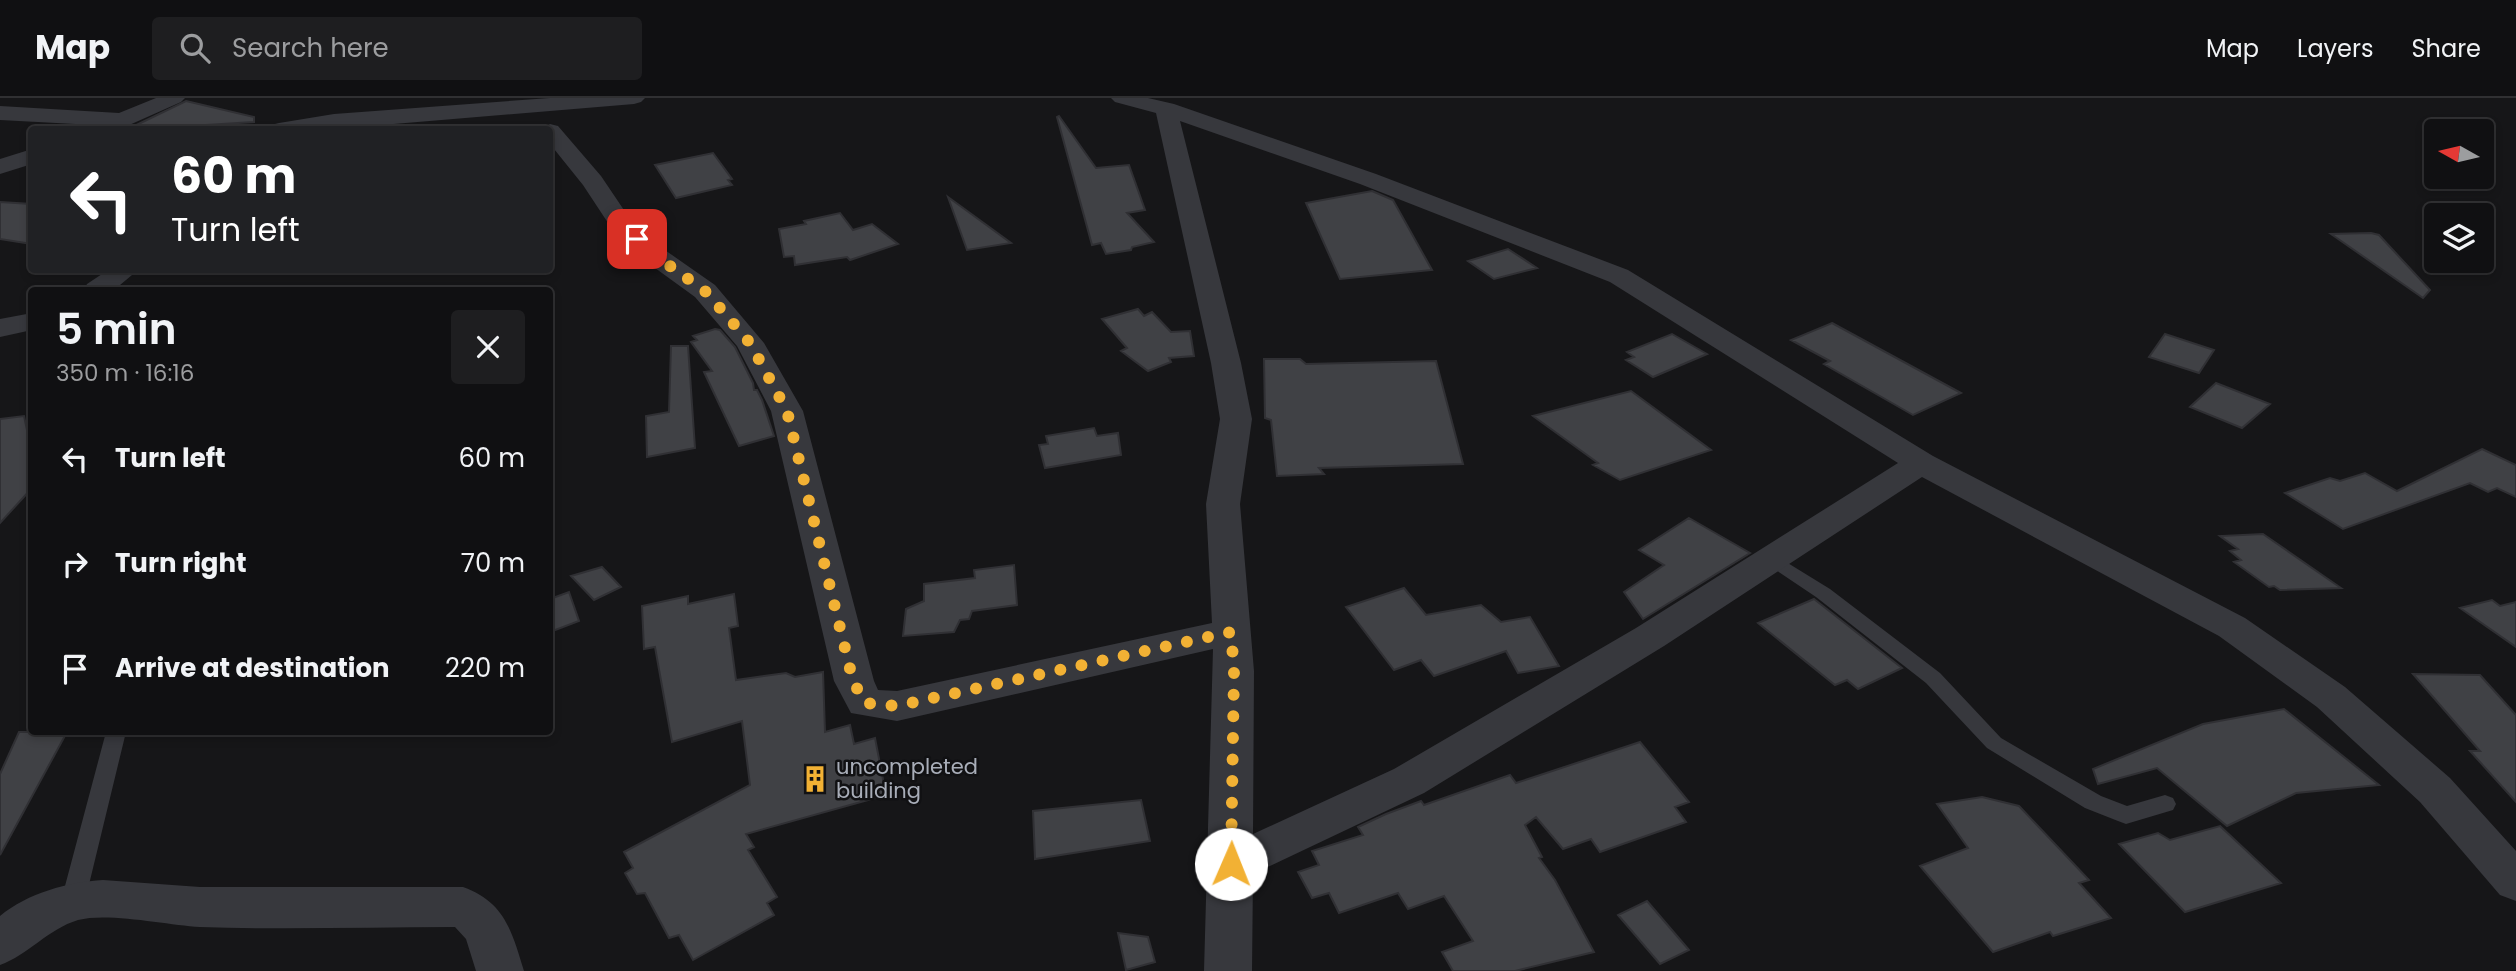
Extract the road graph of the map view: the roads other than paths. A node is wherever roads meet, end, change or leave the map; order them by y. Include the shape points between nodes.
1 (174, 98) edge
2 (634, 98) edge
3 (1141, 101) edge
4 (524, 107) junction
5 (0, 113) edge
6 (122, 120) junction
7 (334, 125) edge
8 (109, 126) edge
9 (545, 126) edge
10 (553, 135) edge
11 (28, 157) edge
12 (0, 167) edge
13 (121, 273) edge
14 (101, 287) edge
15 (28, 322) edge
16 (0, 328) edge
17 (1921, 463) junction
18 (1770, 558) junction
19 (1231, 632) junction
20 (115, 735) edge
21 (2165, 804) dead end
22 (1231, 864) junction
23 (2516, 882) edge
24 (73, 901) junction
25 (0, 944) edge
26 (500, 971) edge
27 (1228, 971) edge

1 - 6 street
2 - 4 street
3 - 17 street via 1404,193 1619,276
3 - 19 street via 1226,363 1236,419 1223,504
4 - 7 street
4 - 9 street
5 - 6 street
6 - 8 street
10 - 19 street via 593,181 621,224 705,291 750,343 787,411 853,681 865,703 897,706
11 - 12 street
13 - 14 street
15 - 16 street
17 - 18 street
17 - 23 street via 2232,627 2331,697 2435,790
18 - 21 lane via 1933,678 1994,743 2093,802 2126,815
18 - 22 street via 1650,637 1409,781
19 - 22 street
20 - 24 lane
22 - 27 street
24 - 25 street via 24,924
24 - 26 street via 200,907 463,907 477,914 486,929

